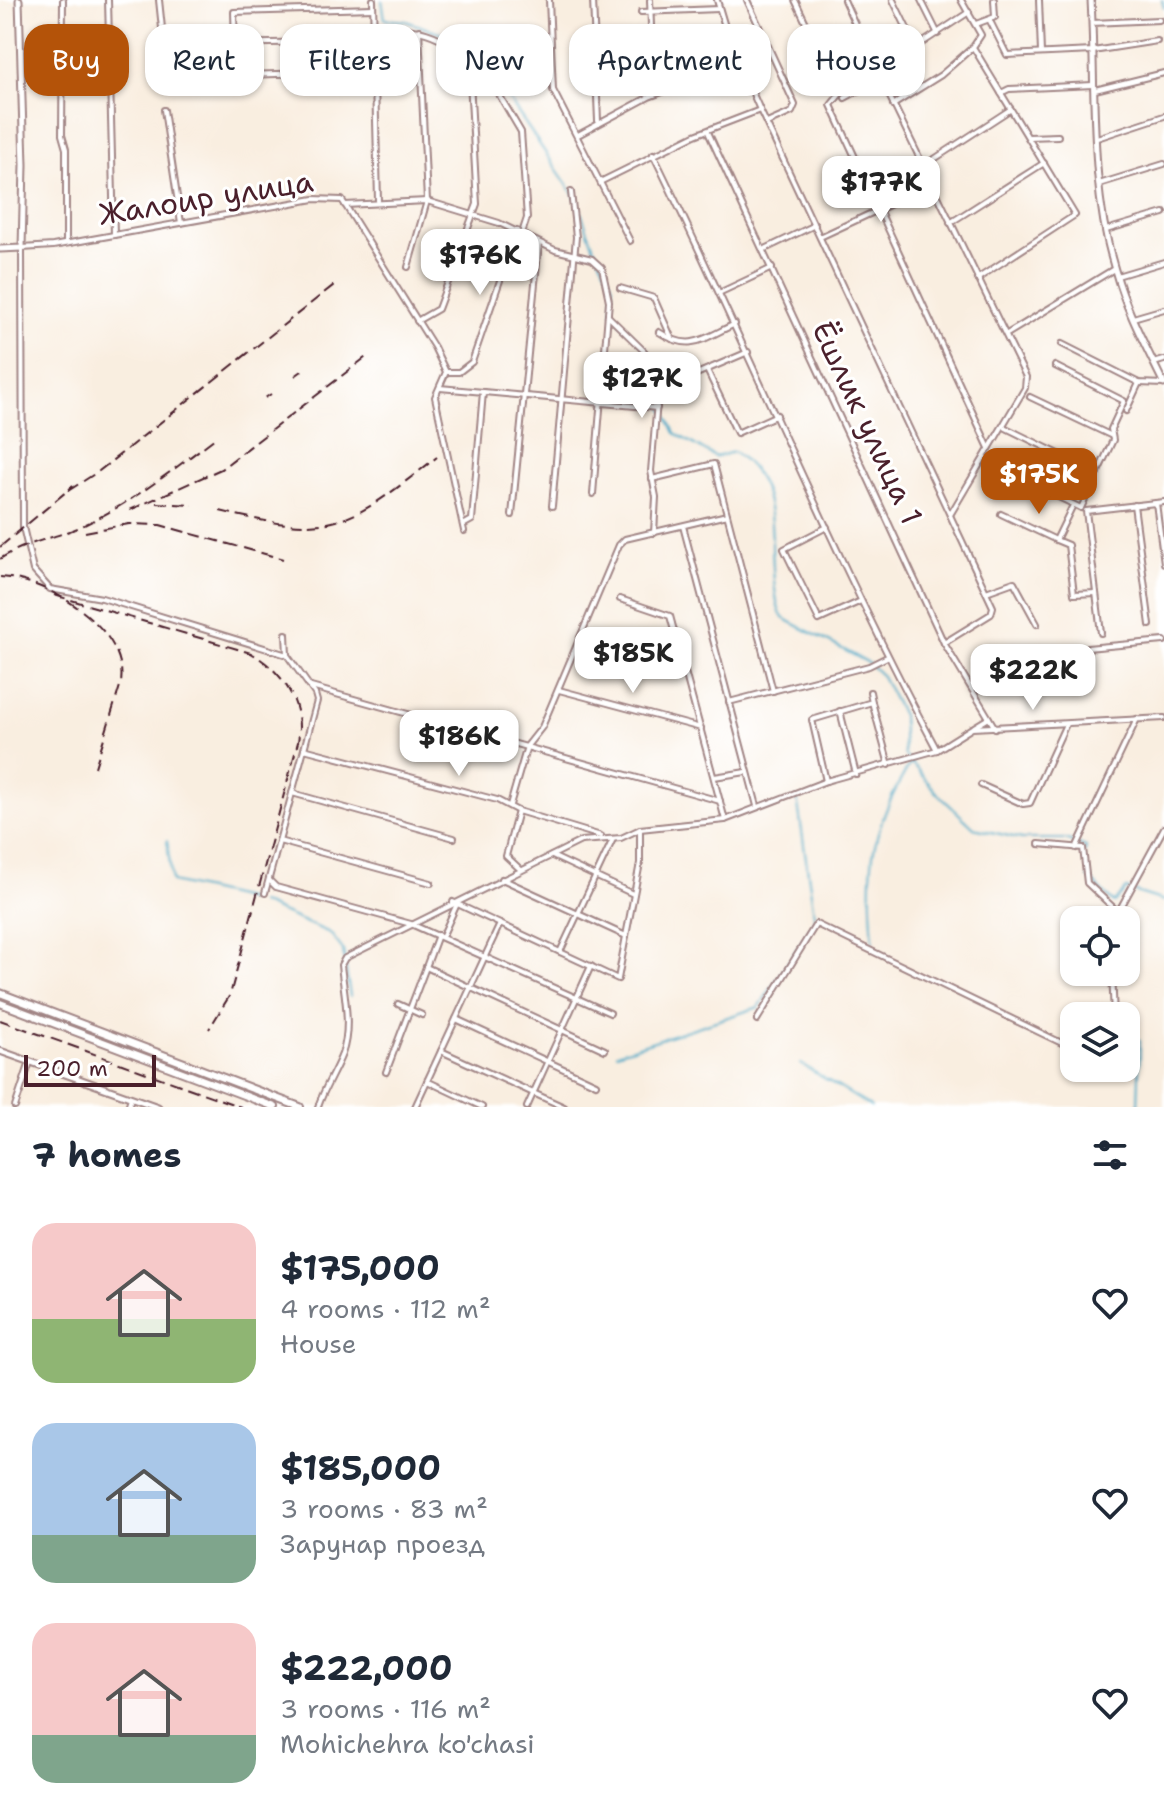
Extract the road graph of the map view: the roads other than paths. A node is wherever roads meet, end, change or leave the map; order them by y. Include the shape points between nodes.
1 (19, 0) edge
2 (63, 0) edge
3 (108, 0) edge
4 (159, 0) edge
5 (373, 0) edge
6 (549, 0) edge
7 (593, 0) edge
8 (650, 0) edge
9 (717, 0) edge
10 (747, 0) edge
11 (795, 0) edge
12 (844, 0) edge
13 (893, 0) edge
14 (921, 0) edge
15 (961, 0) edge
16 (994, 0) edge
17 (1039, 0) edge
18 (1091, 0) edge
19 (373, 8) junction
20 (719, 9) junction
21 (641, 12) dead end
22 (651, 12) junction
23 (969, 12) junction
24 (1159, 20) dead end
25 (990, 21) junction
26 (1092, 23) junction
27 (162, 24) edge
28 (234, 24) edge
29 (374, 24) edge
30 (651, 24) edge
31 (725, 24) edge
32 (976, 24) junction
33 (938, 34) junction
34 (1157, 41) dead end
35 (973, 47) junction
36 (420, 51) edge
37 (1093, 51) junction
38 (1041, 53) junction
39 (1164, 73) edge
40 (1095, 87) junction
41 (1001, 93) junction
42 (374, 96) edge
43 (471, 96) edge
44 (500, 96) edge
45 (652, 96) edge
46 (754, 96) edge
47 (889, 96) edge
48 (845, 98) dead end
49 (893, 105) junction
50 (1011, 109) junction
51 (164, 110) dead end
52 (760, 110) junction
53 (1164, 116) edge
54 (598, 123) junction
55 (767, 123) junction
56 (708, 132) junction
57 (577, 136) junction
58 (1058, 136) dead end
59 (1028, 137) junction
60 (1097, 138) junction
61 (653, 154) junction
62 (1044, 163) junction
63 (1164, 164) edge
64 (922, 167) junction
65 (602, 181) junction
66 (1099, 184) junction
67 (930, 186) junction
68 (571, 192) dead end
69 (378, 201) junction
70 (427, 201) junction
71 (345, 205) junction
72 (879, 209) junction
73 (1164, 213) edge
74 (473, 215) junction
75 (181, 223) junction
76 (950, 223) junction
77 (815, 225) junction
78 (1106, 230) junction
79 (520, 232) junction
80 (114, 235) junction
81 (820, 237) junction
82 (630, 241) dead end
83 (66, 243) junction
84 (539, 243) junction
85 (22, 248) junction
86 (0, 249) edge
87 (763, 250) junction
88 (574, 255) junction
89 (1164, 262) edge
90 (408, 267) dead end
91 (772, 268) junction
92 (1116, 273) junction
93 (977, 279) junction
94 (620, 288) dead end
95 (721, 292) junction
96 (1164, 309) edge
97 (608, 316) junction
98 (1133, 318) junction
99 (417, 321) junction
100 (735, 324) junction
101 (659, 332) dead end
102 (1007, 334) junction
103 (673, 341) junction
104 (1062, 344) dead end
105 (748, 352) junction
106 (1164, 360) edge
107 (1154, 363) junction
108 (1055, 366) dead end
109 (707, 370) junction
110 (446, 372) junction
111 (1139, 383) junction
112 (1164, 384) edge
113 (440, 388) junction
114 (662, 389) junction
115 (483, 392) junction
116 (523, 397) junction
117 (1030, 397) dead end
118 (560, 400) junction
119 (601, 403) junction
120 (657, 408) junction
121 (1126, 411) dead end
122 (777, 415) junction
123 (1006, 428) dead end
124 (1112, 436) junction
125 (989, 448) junction
126 (988, 463) dead end
127 (1098, 473) junction
128 (652, 479) junction
129 (593, 494) dead end
130 (1164, 502) edge
131 (1156, 503) junction
132 (1073, 505) junction
133 (1134, 505) junction
134 (552, 506) dead end
135 (1083, 510) junction
136 (1001, 514) dead end
137 (512, 515) dead end
138 (727, 515) junction
139 (950, 515) junction
140 (683, 526) junction
141 (827, 527) junction
142 (654, 533) junction
143 (1056, 540) junction
144 (1164, 563) edge
145 (986, 592) junction
146 (1096, 593) junction
147 (620, 599) dead end
148 (861, 601) junction
149 (1037, 624) dead end
150 (1150, 625) dead end
151 (1101, 633) dead end
152 (286, 634) dead end
153 (1164, 641) edge
154 (944, 643) junction
155 (1054, 651) dead end
156 (287, 655) junction
157 (887, 657) junction
158 (311, 687) junction
159 (559, 690) junction
160 (773, 691) junction
161 (870, 692) dead end
162 (729, 702) junction
163 (872, 702) junction
164 (840, 711) junction
165 (989, 718) junction
166 (1164, 718) edge
167 (1137, 719) junction
168 (1066, 724) junction
169 (701, 728) junction
170 (972, 728) junction
171 (995, 728) junction
172 (527, 746) junction
173 (304, 749) junction
174 (937, 750) junction
175 (889, 765) junction
176 (746, 772) junction
177 (856, 774) junction
178 (714, 777) junction
179 (826, 781) junction
180 (981, 785) dead end
181 (292, 793) junction
182 (720, 801) junction
183 (510, 805) junction
184 (757, 806) junction
185 (518, 811) junction
186 (725, 820) junction
187 (1164, 828) edge
188 (640, 829) junction
189 (1162, 835) edge
190 (604, 837) junction
191 (454, 838) dead end
192 (613, 839) junction
193 (279, 841) junction
194 (1039, 844) dead end
195 (1076, 848) junction
196 (552, 856) junction
197 (521, 870) junction
198 (595, 876) junction
199 (502, 879) junction
200 (269, 880) junction
201 (431, 883) dead end
202 (265, 893) dead end
203 (633, 894) junction
204 (455, 903) junction
205 (1110, 906) edge
206 (1122, 906) edge
207 (577, 914) junction
208 (411, 924) junction
209 (500, 924) junction
210 (440, 936) junction
211 (626, 936) junction
212 (560, 952) junction
213 (485, 956) junction
214 (591, 966) junction
215 (426, 967) junction
216 (470, 988) junction
217 (0, 993) edge
218 (577, 998) junction
219 (0, 1003) edge
220 (398, 1004) dead end
221 (408, 1009) junction
222 (610, 1013) dead end
223 (422, 1015) dead end
224 (456, 1019) junction
225 (757, 1020) dead end
226 (562, 1030) junction
227 (1060, 1042) edge
228 (605, 1050) dead end
229 (0, 1051) edge
230 (441, 1051) junction
231 (548, 1061) junction
232 (30, 1062) junction
233 (386, 1072) dead end
234 (427, 1081) junction
235 (596, 1084) dead end
236 (533, 1093) junction
237 (131, 1098) junction
238 (15, 1107) edge
239 (128, 1107) edge
240 (158, 1107) edge
241 (275, 1107) edge
242 (300, 1107) edge
243 (318, 1107) edge
244 (415, 1107) edge
245 (482, 1107) edge
246 (527, 1107) edge
247 (564, 1107) edge

1 - 85 street
2 - 83 street
3 - 80 street
4 - 27 street
5 - 19 street
6 - 57 street via 553,90
7 - 54 street
8 - 22 street
9 - 20 street
10 - 55 street via 795,105 792,112
11 - 72 street via 840,94 831,103
12 - 48 street via 880,79
13 - 33 street via 913,46
14 - 33 street
15 - 23 street
16 - 25 street via 995,17
17 - 38 street
18 - 26 street
19 - 28 street via 234,12
19 - 29 street
20 - 22 street
20 - 31 street
21 - 22 street
22 - 30 street
23 - 32 street
23 - 33 street
24 - 26 street
25 - 32 street
25 - 38 street via 1005,54
26 - 37 street
32 - 35 street via 981,37
34 - 37 street
35 - 41 street
35 - 49 street
36 - 70 street
37 - 38 street
37 - 40 street
39 - 40 street
40 - 41 street
40 - 60 street
41 - 50 street
42 - 69 street
43 - 74 street via 477,204
44 - 79 street via 521,132 527,218
45 - 54 street
46 - 52 street
47 - 49 street
49 - 64 street
50 - 59 street
50 - 64 street
51 - 75 street
52 - 55 street
52 - 56 street
53 - 60 street
54 - 57 street
55 - 77 street
56 - 61 street
56 - 87 street, Ёшлик улица 1
57 - 65 street
58 - 59 street
59 - 62 street
60 - 66 street
61 - 65 street
61 - 95 street
62 - 76 street
62 - 93 street via 1074,217
63 - 66 street
64 - 67 street
65 - 82 street
66 - 78 street
67 - 72 street
67 - 76 street
68 - 88 street
69 - 70 street
69 - 71 street
70 - 74 street
70 - 90 street
71 - 75 street, Жалоир улица via 342,200 314,199
71 - 99 street, Жалоир улица
72 - 81 street
72 - 125 street
73 - 78 street
74 - 79 street
74 - 99 street via 438,309
75 - 80 street, Жалоир улица
76 - 93 street
77 - 81 street
77 - 87 street
78 - 92 street
79 - 84 street
79 - 110 street via 472,362 459,372
80 - 83 street, Жалоир улица
81 - 139 street
83 - 85 street, Жалоир улица
84 - 88 street
84 - 116 street
85 - 86 street, Жалоир улица
85 - 156 street via 24,545 33,570 50,589 102,598
87 - 91 street, Ёшлик улица 1
88 - 97 street via 602,268
88 - 118 street
89 - 92 street
91 - 95 street
91 - 154 street, Ёшлик улица 1
92 - 98 street
92 - 102 street
93 - 102 street
94 - 103 street via 658,302
95 - 100 street
96 - 98 street
97 - 114 street via 644,351
97 - 119 street
98 - 107 street
99 - 110 street, Жалоир улица
100 - 103 street via 692,344
100 - 105 street
101 - 103 street
102 - 125 street via 1027,384
104 - 111 street
105 - 109 street
105 - 122 street
106 - 107 street
107 - 112 street
108 - 124 street via 1123,399
109 - 114 street
109 - 122 street via 737,433
110 - 113 street
111 - 112 street
111 - 121 street
113 - 115 street
113 - 115 street via 435,397 464,528 472,520
114 - 120 street
115 - 116 street
116 - 118 street
116 - 137 street
117 - 124 street
118 - 119 street
118 - 134 street
119 - 120 street
119 - 129 street
120 - 128 street
122 - 141 street
123 - 127 street
124 - 127 street
125 - 139 street
126 - 132 street
127 - 135 street
128 - 138 street via 714,464
128 - 142 street
130 - 131 street
131 - 133 street
131 - 144 street
132 - 135 street
132 - 143 street
133 - 135 street
133 - 150 street
135 - 146 street
136 - 143 street
138 - 140 street
138 - 160 street
139 - 145 street
140 - 142 street
140 - 162 street
141 - 148 street
141 - 148 street via 784,549 819,620
142 - 159 street via 619,545
143 - 146 street via 1068,545 1074,594
145 - 149 street via 1017,583
145 - 154 street via 991,614
146 - 151 street
147 - 169 street via 669,614
148 - 157 street
152 - 156 street
153 - 155 street
154 - 165 street, Ёшлик улица 1
156 - 158 street
157 - 160 street
157 - 174 street
158 - 172 street
158 - 173 street via 317,701
159 - 169 street
159 - 172 street
160 - 162 street
161 - 163 street
162 - 176 street
163 - 164 street
163 - 175 street
164 - 177 street
164 - 179 street via 810,723
165 - 170 street
165 - 171 street, Ёшлик улица 1
166 - 167 street
167 - 168 street
167 - 195 street
168 - 171 street
168 - 180 street via 1030,803
169 - 178 street
170 - 171 street
170 - 174 street
172 - 182 street
172 - 183 street
173 - 181 street
173 - 183 street
174 - 175 street
175 - 177 street
176 - 178 street
176 - 184 street
177 - 179 street
178 - 182 street
179 - 184 street
181 - 191 street
181 - 193 street
182 - 186 street
183 - 185 street
184 - 186 street
185 - 190 street
185 - 197 street via 506,856
186 - 188 street
187 - 189 street
188 - 192 street
188 - 203 street
189 - 206 street
190 - 192 street
190 - 196 street via 581,841
192 - 198 street
193 - 200 street
193 - 201 street
194 - 195 street
195 - 205 street via 1084,849 1084,876 1093,892
196 - 197 street
196 - 198 street
197 - 199 street
198 - 203 street
198 - 207 street
199 - 204 street
199 - 207 street
200 - 202 street
200 - 208 street via 276,887
203 - 211 street
204 - 208 street
204 - 209 street
204 - 210 street
207 - 211 street
207 - 212 street
208 - 210 street
208 - 243 street via 345,958 348,1021 342,1053
209 - 212 street
209 - 213 street
210 - 213 street
210 - 215 street
211 - 214 street via 618,979
212 - 214 street
213 - 216 street
213 - 218 street
214 - 218 street
215 - 216 street
215 - 221 street
216 - 224 street
216 - 226 street
217 - 242 main road
218 - 222 street
218 - 226 street
219 - 241 main road
220 - 221 street
221 - 223 street
221 - 233 street
224 - 230 street
224 - 231 street
225 - 227 street via 816,924
226 - 228 street
226 - 231 street
229 - 232 street
230 - 234 street
230 - 236 street
231 - 235 street
231 - 236 street
232 - 237 street
232 - 238 street
234 - 244 street
234 - 245 street
236 - 246 street
236 - 247 street
237 - 239 street
237 - 240 street

